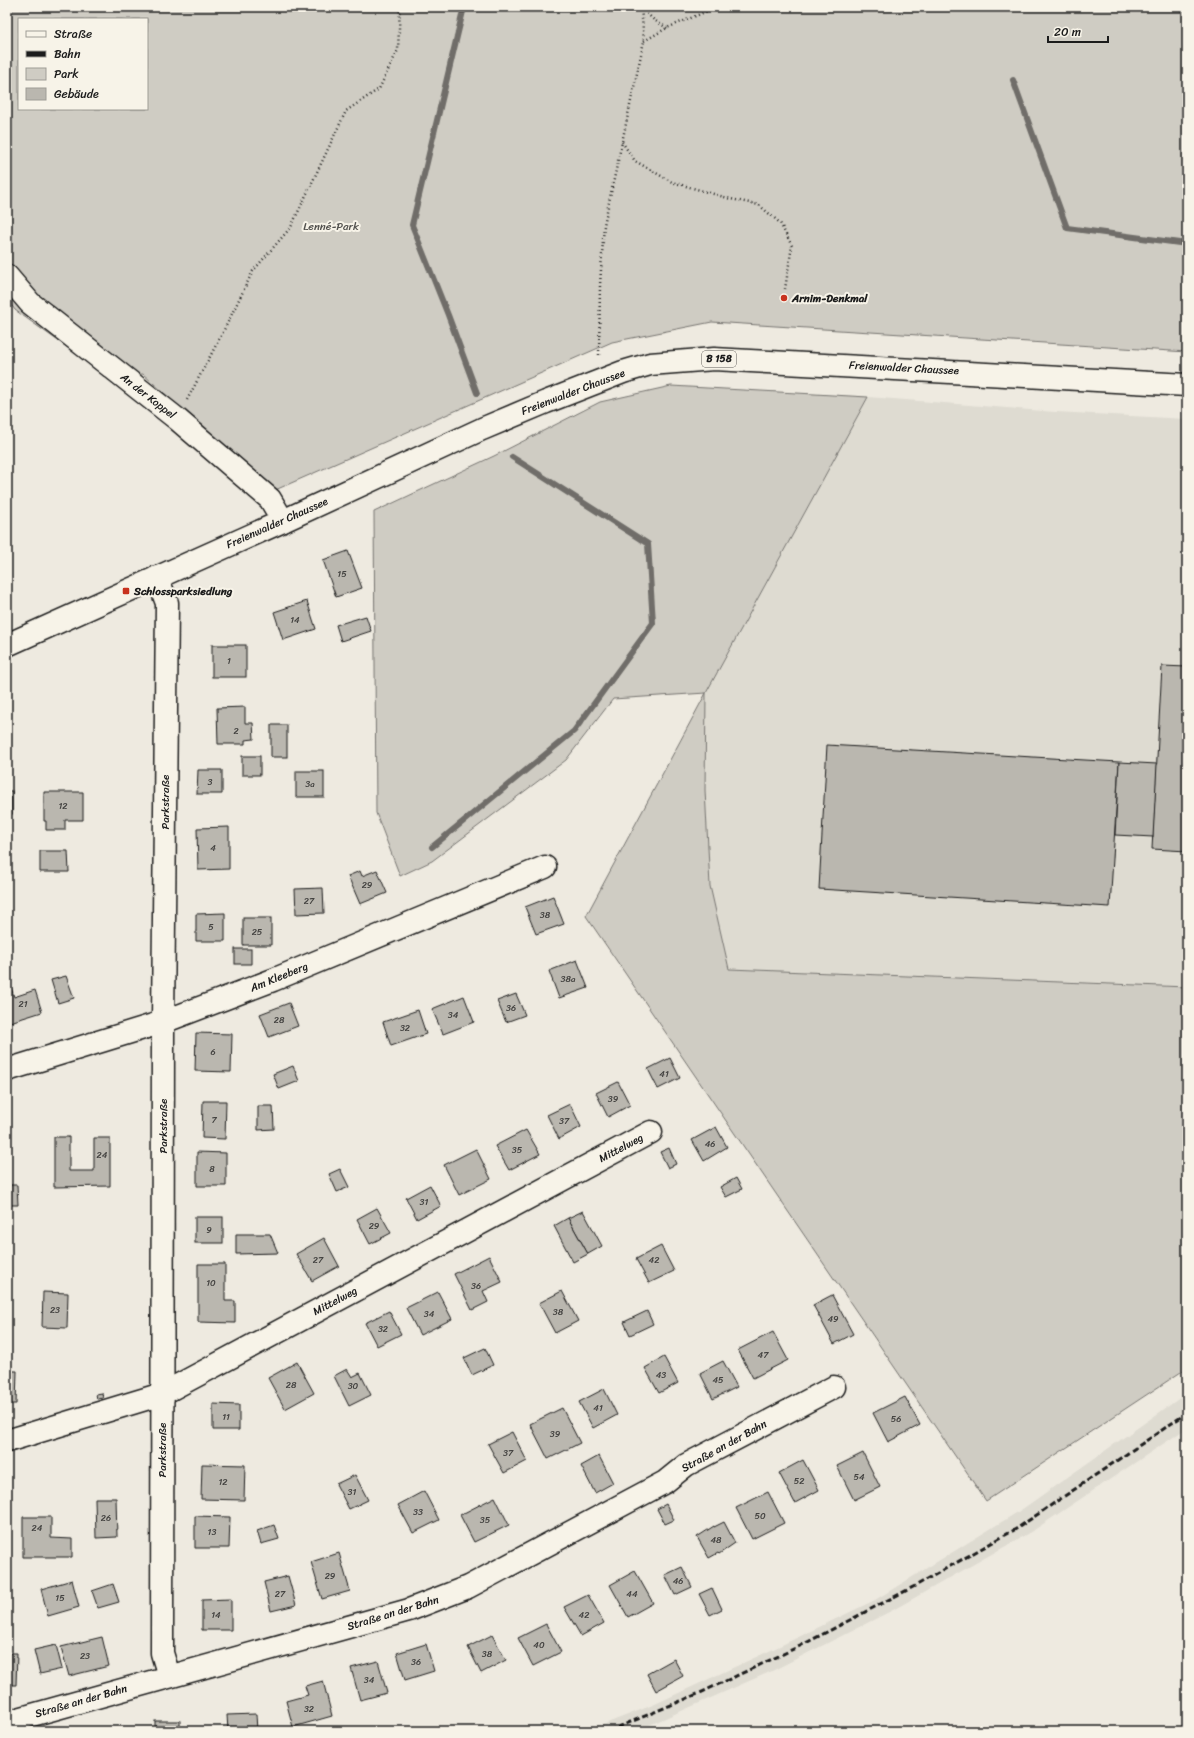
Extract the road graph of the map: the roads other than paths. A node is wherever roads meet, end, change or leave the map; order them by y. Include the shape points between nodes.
1 (7, 276) edge
2 (1187, 385) edge
3 (283, 521) junction
4 (157, 577) junction
5 (7, 645) edge
6 (545, 867) dead end
7 (163, 1022) junction
8 (7, 1070) edge
9 (651, 1132) dead end
10 (834, 1387) dead end
11 (162, 1394) junction
12 (7, 1441) edge
13 (169, 1676) junction
14 (7, 1722) edge

1 - 3 street, An der Koppel via 30,304 177,419 270,499
2 - 3 street, Freienwalder Chaussee / B 158 via 714,359 650,364 622,372 482,429
3 - 4 street, Freienwalder Chaussee / B 158
4 - 5 street, Freienwalder Chaussee / B 158
4 - 7 street, Parkstraße via 167,603
6 - 7 street, Am Kleeberg via 273,980
7 - 8 street, Am Kleeberg
7 - 11 street, Parkstraße
9 - 11 street, Mittelweg
10 - 13 street, Straße an der Bahn via 686,1465 665,1482 468,1587 410,1610
11 - 12 street, Mittelweg
11 - 13 street, Parkstraße via 162,1653
13 - 14 street, Straße an der Bahn

